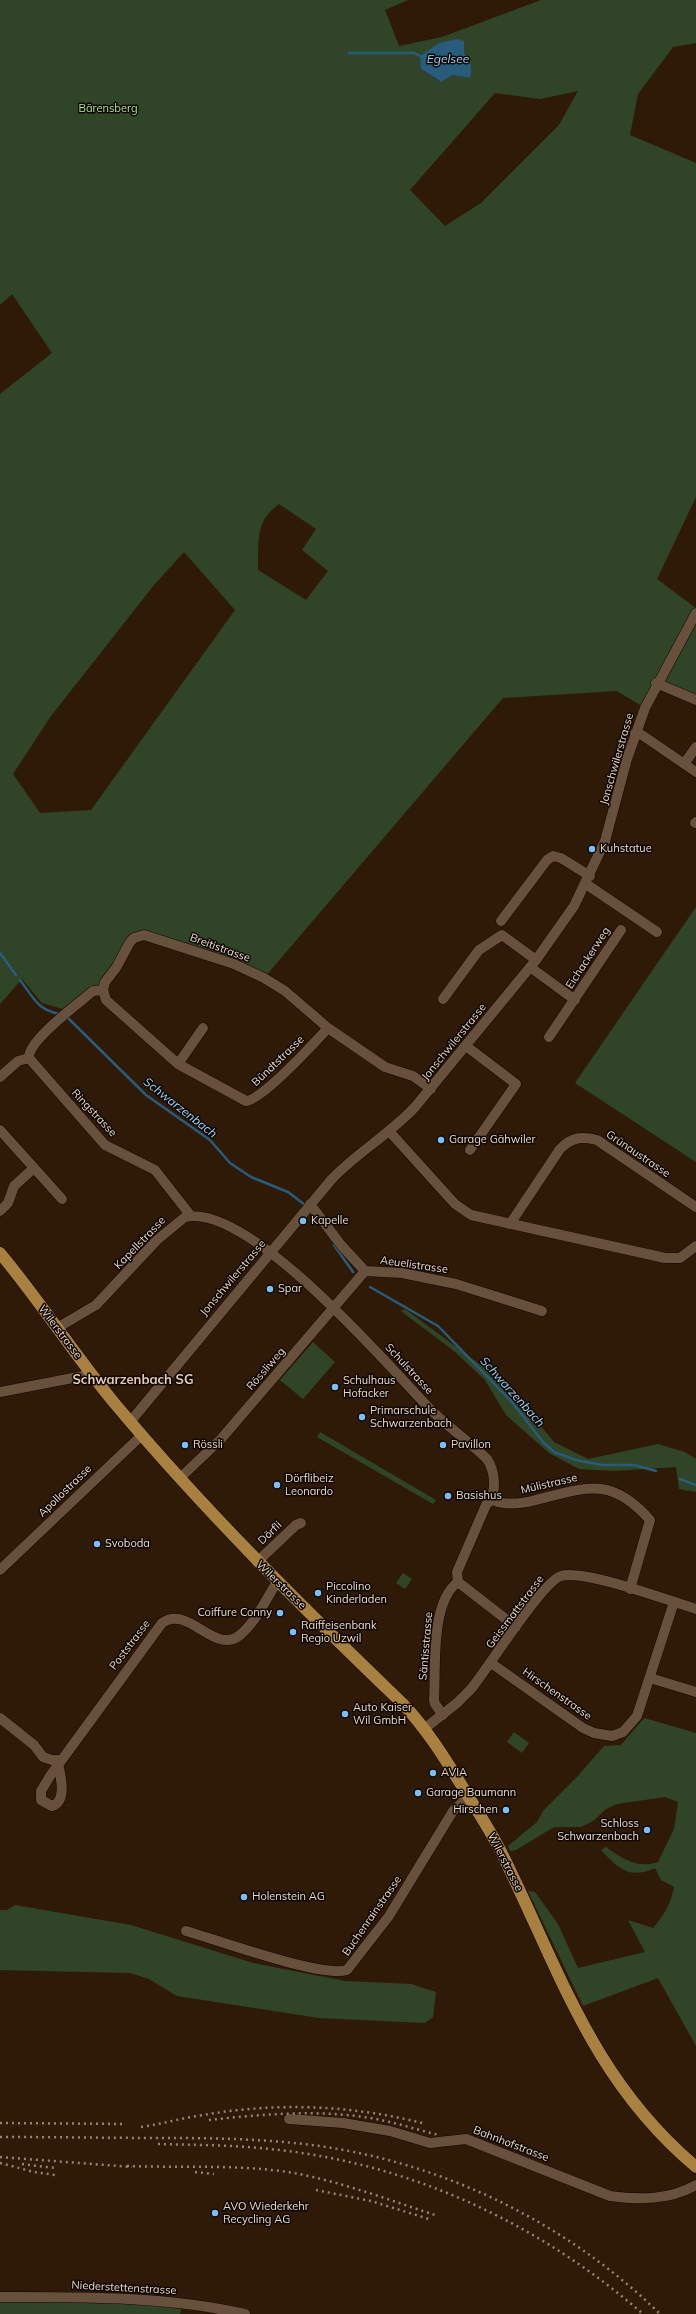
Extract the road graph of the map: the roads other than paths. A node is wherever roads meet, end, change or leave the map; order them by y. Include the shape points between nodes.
1 (696, 613) edge
2 (656, 683) junction
3 (696, 700) edge
4 (636, 733) junction
5 (696, 747) edge
6 (684, 764) junction
7 (696, 772) edge
8 (588, 880) junction
9 (501, 921) dead end
10 (622, 930) dead end
11 (657, 932) dead end
12 (533, 964) junction
13 (102, 990) junction
14 (443, 999) dead end
15 (575, 1000) junction
16 (203, 1028) dead end
17 (328, 1028) junction
18 (549, 1036) dead end
19 (466, 1046) junction
20 (29, 1058) junction
21 (178, 1064) junction
22 (0, 1077) edge
23 (431, 1089) junction
24 (0, 1130) edge
25 (389, 1131) junction
26 (470, 1150) dead end
27 (34, 1168) junction
28 (62, 1199) dead end
29 (310, 1204) junction
30 (696, 1207) edge
31 (0, 1211) edge
32 (191, 1216) junction
33 (510, 1224) junction
34 (696, 1246) edge
35 (0, 1253) edge
36 (270, 1253) junction
37 (365, 1271) junction
38 (334, 1308) junction
39 (542, 1311) dead end
40 (57, 1328) junction
41 (89, 1371) junction
42 (0, 1392) edge
43 (130, 1422) junction
44 (142, 1435) junction
45 (180, 1478) junction
46 (492, 1500) junction
47 (301, 1523) dead end
48 (257, 1562) junction
49 (3, 1568) edge
50 (277, 1582) junction
51 (458, 1582) junction
52 (630, 1589) junction
53 (674, 1602) junction
54 (696, 1609) edge
55 (516, 1627) junction
56 (491, 1663) junction
57 (650, 1678) junction
58 (696, 1692) edge
59 (443, 1715) junction
60 (0, 1718) edge
61 (424, 1729) junction
62 (468, 1797) junction
63 (186, 1931) dead end
64 (289, 2119) dead end
65 (696, 2167) edge
66 (696, 2184) edge
67 (0, 2297) edge
68 (245, 2314) edge

1 - 2 street, Jonschwilerstrasse
2 - 3 street
2 - 4 street, Jonschwilerstrasse
4 - 6 street
4 - 8 street, Jonschwilerstrasse via 610,826
5 - 6 street
6 - 7 street
8 - 9 street via 561,858 553,856 547,860
8 - 11 street
8 - 12 street, Jonschwilerstrasse via 567,918
10 - 15 street, Eichackerweg
12 - 14 street via 502,935 479,950
12 - 15 street
12 - 19 street, Jonschwilerstrasse
13 - 17 street, Breitistrasse via 130,942 139,936 149,935 234,964 264,978 285,991
13 - 20 street via 93,991 33,1045 28,1054
13 - 21 street, Bündtstrasse via 106,1000
15 - 18 street, Eichackerweg
16 - 21 street
17 - 21 street, Bündtstrasse via 303,1055 250,1101 235,1097
17 - 23 street, Breitistrasse via 385,1067 413,1076
19 - 23 street, Jonschwilerstrasse
19 - 26 street via 516,1084
20 - 22 street via 18,1061
20 - 32 street, Ringstrasse via 105,1145 156,1170
23 - 25 street, Jonschwilerstrasse
24 - 27 street
25 - 29 street, Jonschwilerstrasse via 354,1157
25 - 33 street via 463,1210 471,1215
27 - 28 street
27 - 31 street via 14,1186 8,1203
29 - 36 street, Jonschwilerstrasse
29 - 37 street, Aeuelistrasse via 341,1245
30 - 33 street, Grünaustrasse via 597,1140 580,1137 567,1142 560,1149
32 - 36 street via 225,1224
32 - 40 street, Kapellstrasse via 180,1220 162,1234 96,1304
33 - 34 street via 665,1258 680,1258
35 - 40 main road, Wilerstrasse
36 - 38 street, Schulstrasse
36 - 43 street, Jonschwilerstrasse
37 - 38 street, Rössliweg
37 - 39 street, Aeuelistrasse via 402,1273 456,1284
38 - 45 street, Rössliweg via 221,1439
38 - 46 street, Schulstrasse via 429,1408 487,1458 492,1466 494,1479
40 - 41 main road, Wilerstrasse
41 - 42 street via 83,1376
41 - 43 main road, Wilerstrasse
43 - 44 main road, Wilerstrasse
44 - 45 main road, Wilerstrasse
44 - 49 street, Apollostrasse
45 - 48 main road, Wilerstrasse
46 - 51 street, Schulstrasse via 486,1505 458,1572
46 - 52 street, Mülistrasse via 500,1504 526,1502 591,1488 620,1493 640,1508 650,1520
47 - 48 street, Dörfli
48 - 50 main road, Wilerstrasse
50 - 60 street, Poststrasse via 247,1627 232,1640 217,1638 177,1618 162,1623 60,1762 43,1757 34,1745
50 - 61 main road, Wilerstrasse via 402,1703
51 - 55 street
51 - 59 street, Säntisstrasse via 452,1587 440,1611 434,1700
52 - 53 street, Geissmattstrasse
52 - 55 street, Geissmattstrasse via 585,1575 561,1576 549,1583
53 - 54 street, Geissmattstrasse
53 - 57 street, Hirschenstrasse
55 - 56 street, Geissmattstrasse
56 - 57 street, Hirschenstrasse via 581,1727 603,1736 623,1732 632,1724 642,1706
56 - 59 street, Geissmattstrasse via 471,1688
57 - 58 street
59 - 61 street, Geissmattstrasse
61 - 62 main road, Wilerstrasse
62 - 63 street, Buchenrainstrasse via 453,1811 389,1916 347,1970 328,1971 286,1961
62 - 65 main road, Wilerstrasse via 506,1860 566,1994 602,2060 641,2114
64 - 66 street, Bahnhofstrasse via 343,2123 390,2131 430,2143 466,2139 610,2196 632,2199 655,2198 675,2194
67 - 68 street, Niederstettenstrasse via 138,2298

